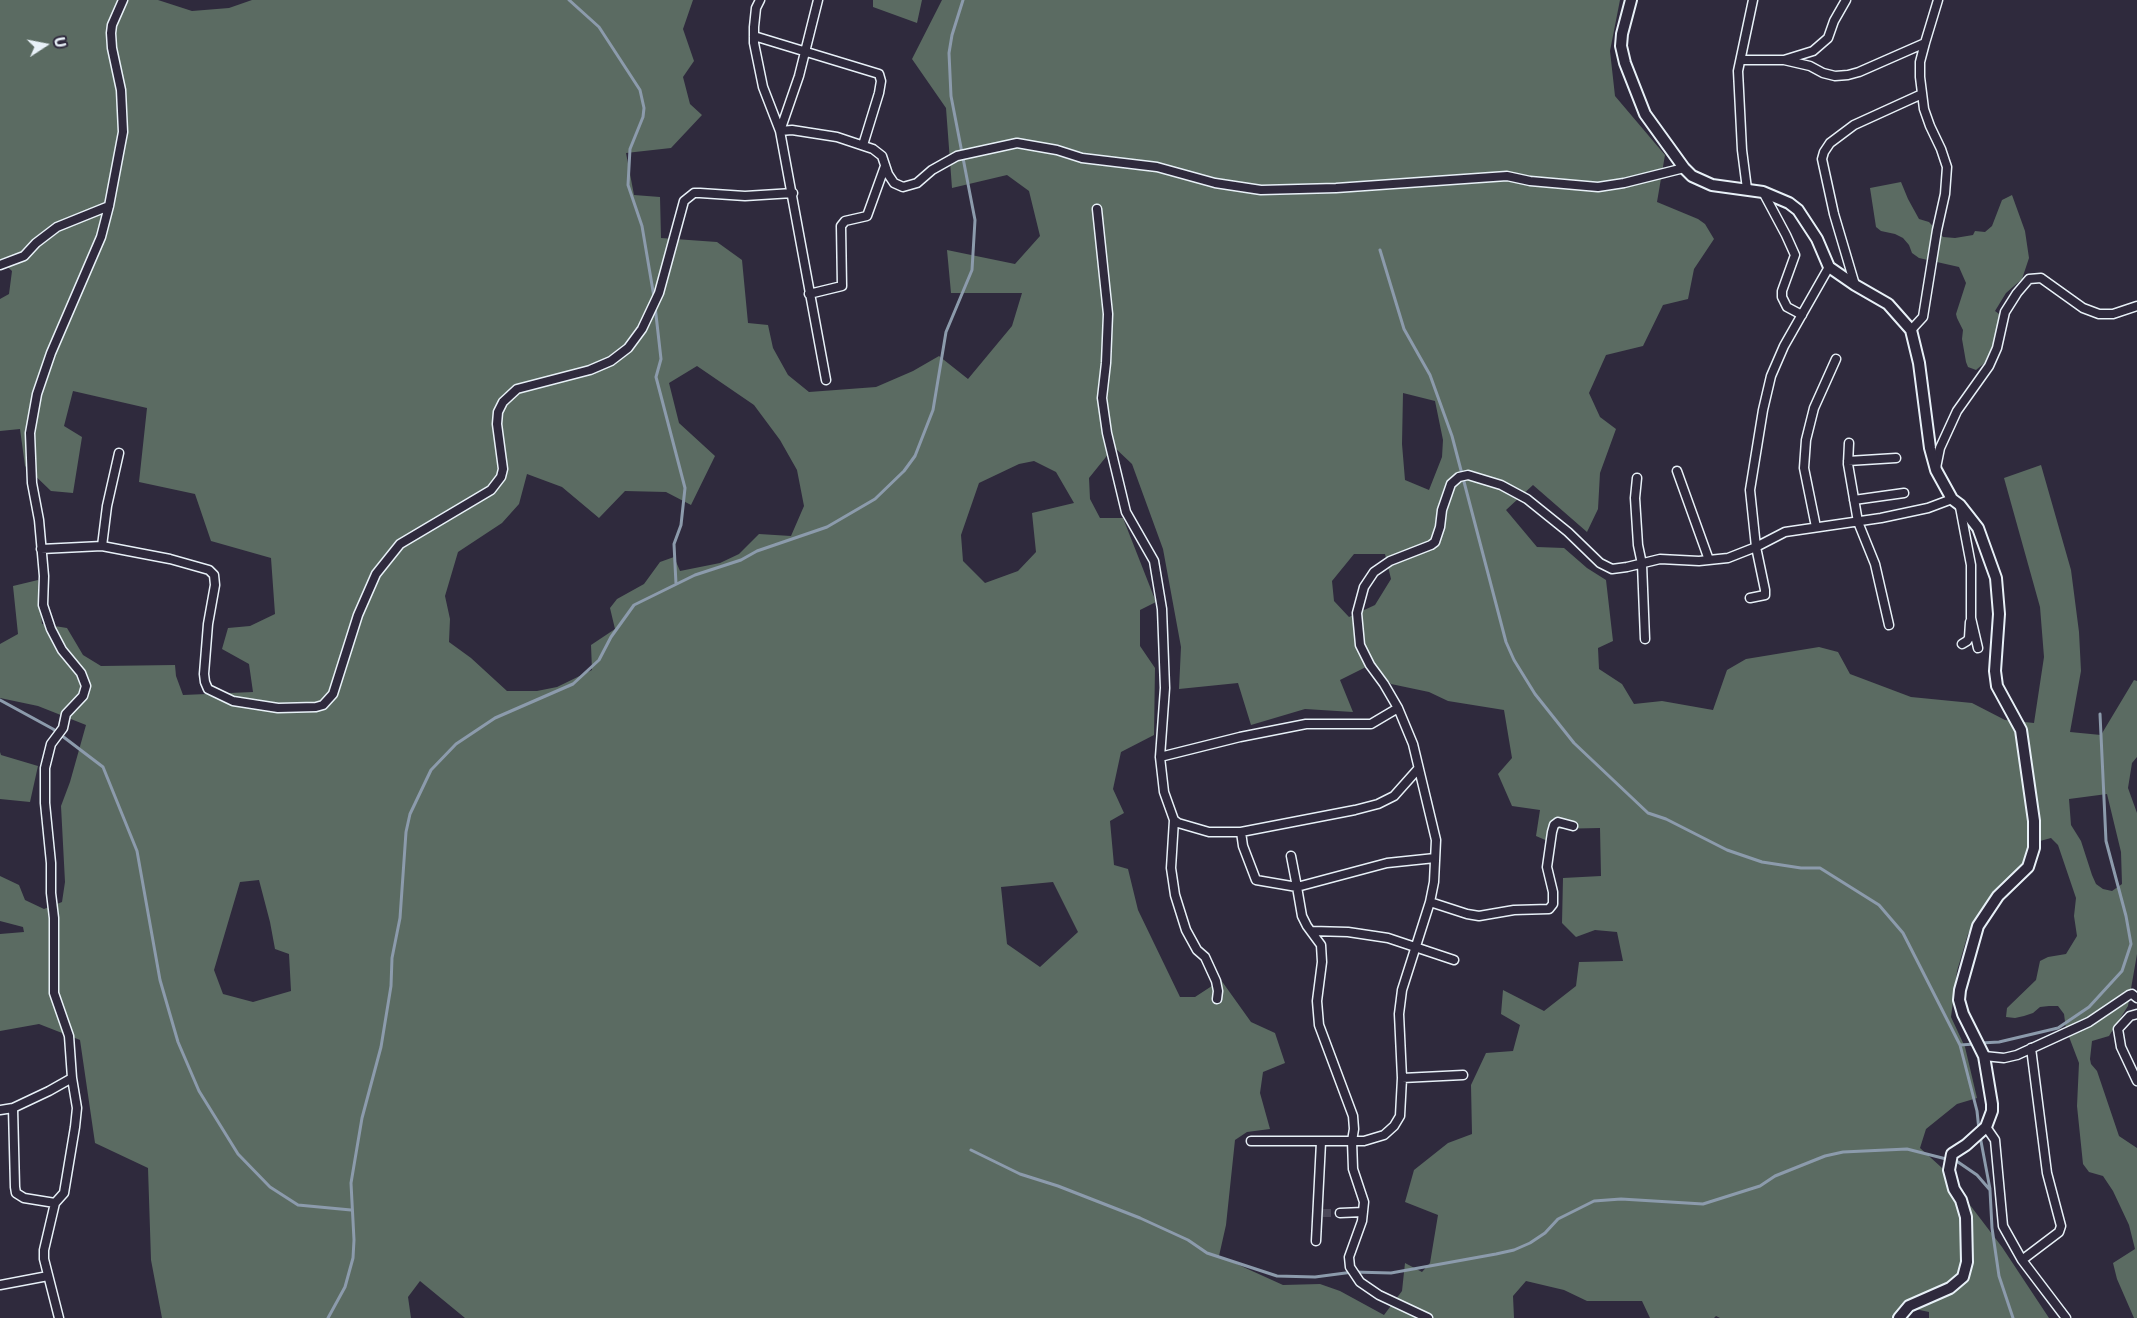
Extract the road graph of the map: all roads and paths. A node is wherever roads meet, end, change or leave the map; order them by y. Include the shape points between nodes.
1 (123, 0) edge
2 (760, 0) edge
3 (818, 0) edge
4 (1631, 0) edge
5 (1753, 0) edge
6 (1846, 0) edge
7 (1938, 0) edge
8 (754, 36) junction
9 (1924, 43) junction
10 (804, 52) junction
11 (1742, 60) junction
12 (1784, 60) junction
13 (1922, 94) junction
14 (780, 131) junction
15 (863, 145) junction
16 (885, 166) junction
17 (1684, 168) junction
18 (1747, 189) junction
19 (1763, 192) junction
20 (793, 193) junction
21 (108, 206) junction
22 (1097, 209) dead end
23 (0, 265) edge
24 (1829, 268) junction
25 (1855, 285) junction
26 (809, 294) junction
27 (2137, 306) edge
28 (1802, 315) junction
29 (1911, 330) junction
30 (1836, 359) dead end
31 (826, 380) dead end
32 (1849, 443) dead end
33 (119, 453) dead end
34 (1896, 458) dead end
35 (1848, 461) junction
36 (1936, 470) junction
37 (1677, 471) dead end
38 (1637, 478) dead end
39 (1904, 493) dead end
40 (1854, 500) junction
41 (1956, 502) junction
42 (1858, 522) junction
43 (1816, 527) junction
44 (102, 546) junction
45 (1756, 547) junction
46 (41, 549) junction
47 (1708, 560) junction
48 (1642, 564) junction
49 (1750, 598) dead end
50 (1970, 618) junction
51 (1889, 625) dead end
52 (1645, 639) dead end
53 (1962, 644) dead end
54 (1978, 648) dead end
55 (1398, 708) junction
56 (1160, 757) junction
57 (1418, 769) junction
58 (1174, 820) junction
59 (1574, 826) dead end
60 (1241, 832) junction
61 (1291, 856) dead end
62 (1435, 858) junction
63 (1297, 887) junction
64 (1430, 902) junction
65 (1312, 931) junction
66 (1415, 948) junction
67 (1454, 960) dead end
68 (2137, 998) edge
69 (1217, 999) dead end
70 (2137, 1014) edge
71 (2031, 1048) junction
72 (1983, 1054) junction
73 (1463, 1075) dead end
74 (72, 1078) junction
75 (1402, 1078) junction
76 (2137, 1081) edge
77 (13, 1108) junction
78 (0, 1110) edge
79 (1986, 1127) junction
80 (1251, 1141) dead end
81 (1352, 1141) junction
82 (1321, 1142) junction
83 (55, 1203) junction
84 (1363, 1212) junction
85 (1340, 1213) tunnel mouth
86 (1316, 1241) dead end
87 (2022, 1260) junction
88 (48, 1276) junction
89 (0, 1285) edge
90 (59, 1318) edge
91 (1428, 1318) edge
92 (1899, 1318) edge
93 (2066, 1318) edge

1 - 21 street via 111,34 121,90 123,132
2 - 8 street via 756,8
3 - 10 street
4 - 17 street via 1622,34 1624,63 1645,114
5 - 11 street
6 - 12 street via 1825,42 1813,51
7 - 9 street
8 - 10 street
8 - 14 street via 763,87
9 - 12 street via 1848,75 1835,76
9 - 13 street via 1920,62
10 - 14 street via 794,94
10 - 15 street via 880,76 879,93
11 - 12 street
11 - 18 street via 1738,71
13 - 25 street via 1854,125 1830,143 1824,152 1822,159 1834,214
13 - 29 street via 1930,126 1947,167 1924,310
14 - 15 street via 837,137
14 - 20 street
15 - 16 street via 879,151
16 - 17 street via 894,183 909,187 957,156 1017,143 1082,158 1157,166 1207,181 1261,190 1336,188 1492,176 1598,187 1624,184
16 - 26 street via 867,216 842,223 842,286
17 - 18 street via 1692,176 1712,185
18 - 19 street
19 - 24 street via 1798,210 1817,239
19 - 28 street via 1795,255 1782,291 1783,300 1787,307
20 - 26 street
20 - 44 street via 745,196 700,193 684,201 659,293 642,329 628,348 611,362 517,389 503,402 496,424 503,469 501,477 491,490 400,544 376,574 358,615 333,694 323,705 278,708 233,701 208,689 204,674 215,585 212,572 204,567
21 - 23 street via 57,227 36,242 24,256
21 - 46 street via 101,237 36,394 30,433 32,483
22 - 56 street via 1108,314 1102,398 1107,433 1126,512 1154,561 1162,609 1165,688
24 - 25 street
24 - 28 street
25 - 29 street via 1888,304
26 - 31 street
27 - 36 street via 2113,314 2099,314 2084,308 2041,278 2029,279 2006,312 1989,366 1957,412 1940,448
28 - 45 street via 1771,376 1763,410 1750,490
29 - 36 street
30 - 43 street via 1814,408 1806,440 1804,468
32 - 35 street
33 - 44 street
34 - 35 street
35 - 40 street
36 - 41 street
37 - 47 street
38 - 48 street via 1635,498
39 - 40 street
40 - 42 street
41 - 42 street
41 - 50 street via 1971,565
41 - 72 street via 1978,528 1996,578 1999,614 1997,686 2021,730 2034,821 2034,848 2028,867 1998,896 1978,926 1962,977 1959,1000
42 - 43 street
42 - 51 street via 1875,564
43 - 45 street via 1785,532
44 - 46 street
45 - 47 street via 1728,558
45 - 49 street via 1765,595
46 - 74 street via 43,605 62,650 81,673 86,686 83,696 66,714 63,728 51,744 45,768 54,918 52,976 57,1004 70,1036
47 - 48 street via 1666,558
48 - 52 street
48 - 55 street via 1612,569 1600,563 1527,499 1507,488 1468,476 1459,477 1451,484 1446,496 1435,542 1390,561 1374,572 1364,587 1359,604 1360,644
50 - 53 street via 1969,638
50 - 54 street
55 - 56 street via 1371,724 1306,724
55 - 57 street via 1413,744
56 - 58 street via 1164,792
57 - 60 street via 1394,796 1378,804
57 - 62 street via 1436,840
58 - 60 street via 1209,832
58 - 69 street via 1170,868 1175,895 1186,930 1197,950 1205,957 1216,981
59 - 64 street via 1558,822 1554,825 1547,867 1553,892 1553,904 1549,909 1479,916
60 - 63 street via 1256,880
61 - 63 street
62 - 63 street via 1387,863
62 - 64 street
63 - 65 street via 1302,916
64 - 66 street
65 - 66 street via 1380,937
65 - 81 street via 1322,950 1316,1001 1319,1025 1351,1107
66 - 67 street
66 - 75 street via 1402,990 1399,1014
68 - 71 street via 2129,995 2089,1022
70 - 76 street via 2130,1016 2118,1029 2121,1047
71 - 72 street via 2004,1058
71 - 87 street via 2047,1173 2061,1226 2059,1232
72 - 79 street via 1992,1104
73 - 75 street
74 - 77 street
74 - 83 street via 77,1114 64,1193
75 - 81 street via 1400,1116 1394,1126 1376,1138
77 - 78 street
77 - 83 street via 16,1193 24,1198
79 - 87 street via 1995,1140 2003,1226
79 - 92 street via 1952,1154 1949,1170 1966,1217 1967,1262 1963,1277 1950,1288 1909,1306
80 - 82 street
81 - 82 street
81 - 84 street via 1353,1169 1364,1202
82 - 86 street via 1320,1214
83 - 88 street via 44,1250
84 - 85 street
84 - 91 street via 1350,1251 1350,1267 1360,1282 1379,1295
87 - 93 street
88 - 89 street
88 - 90 street

